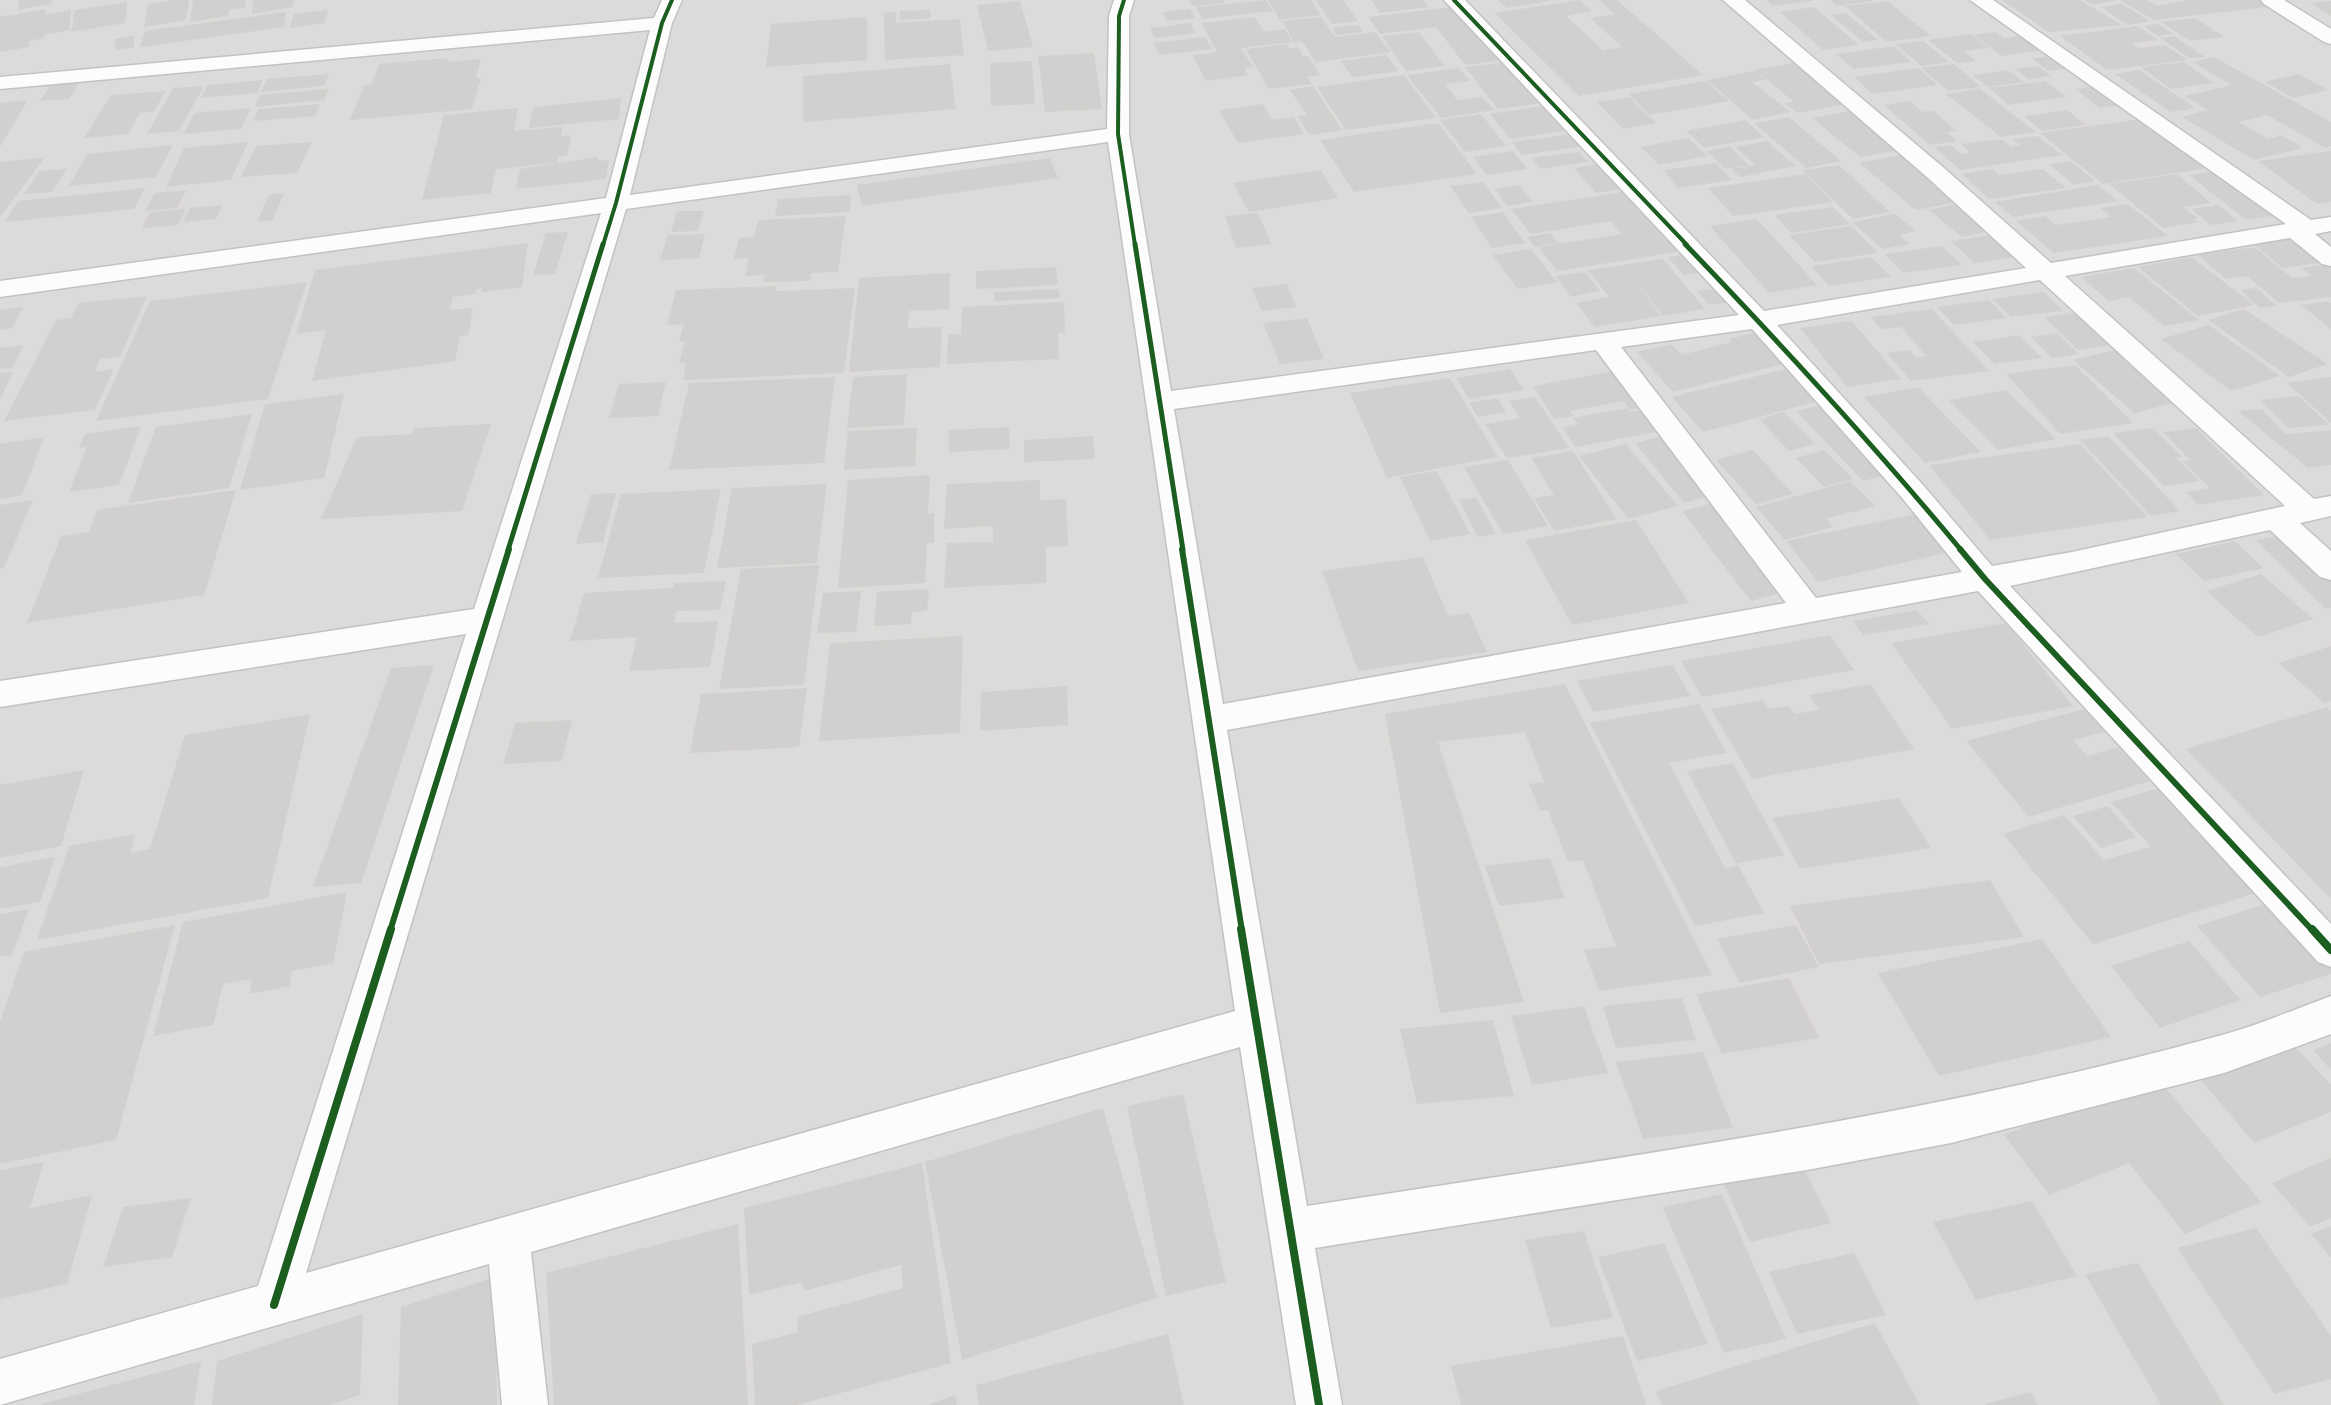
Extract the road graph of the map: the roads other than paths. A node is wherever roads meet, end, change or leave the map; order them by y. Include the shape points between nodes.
1 (1124, 0) edge
2 (1454, 0) edge
3 (1733, 0) edge
4 (1980, 0) edge
5 (2271, 0) edge
6 (667, 12) edge
7 (2331, 38) edge
8 (0, 83) edge
9 (1118, 134) junction
10 (616, 203) junction
11 (2311, 227) edge
12 (2331, 259) edge
13 (2044, 272) junction
14 (0, 289) edge
15 (1757, 320) junction
16 (1603, 341) junction
17 (1159, 402) junction
18 (2320, 509) edge
19 (2275, 518) junction
20 (2331, 569) edge
21 (1984, 579) junction
22 (1809, 611) junction
23 (486, 620) junction
24 (0, 694) edge
25 (1208, 720) junction
26 (2331, 950) edge
27 (2331, 1015) edge
28 (1256, 1024) junction
29 (1290, 1230) junction
30 (508, 1237) junction
31 (274, 1305) junction
32 (0, 1382) edge
33 (525, 1405) edge
34 (1319, 1405) edge

1 - 9 street via 1119,16
2 - 15 street
3 - 13 street via 1936,173
4 - 11 street
5 - 7 street
6 - 8 street
6 - 10 street
9 - 10 street
9 - 17 street
10 - 14 street
10 - 23 street
11 - 12 street
11 - 13 street
13 - 15 street
13 - 18 street
15 - 16 street
15 - 21 street via 1913,492
16 - 17 street
16 - 22 street
17 - 25 street
18 - 19 street
19 - 20 street
19 - 21 street
21 - 22 street
21 - 26 street
22 - 25 street
23 - 24 street
23 - 31 street
25 - 28 street
27 - 29 street via 2224,1054 1951,1122 1795,1151
28 - 29 street
28 - 30 street
29 - 34 street
30 - 31 street
30 - 33 street
31 - 32 street

